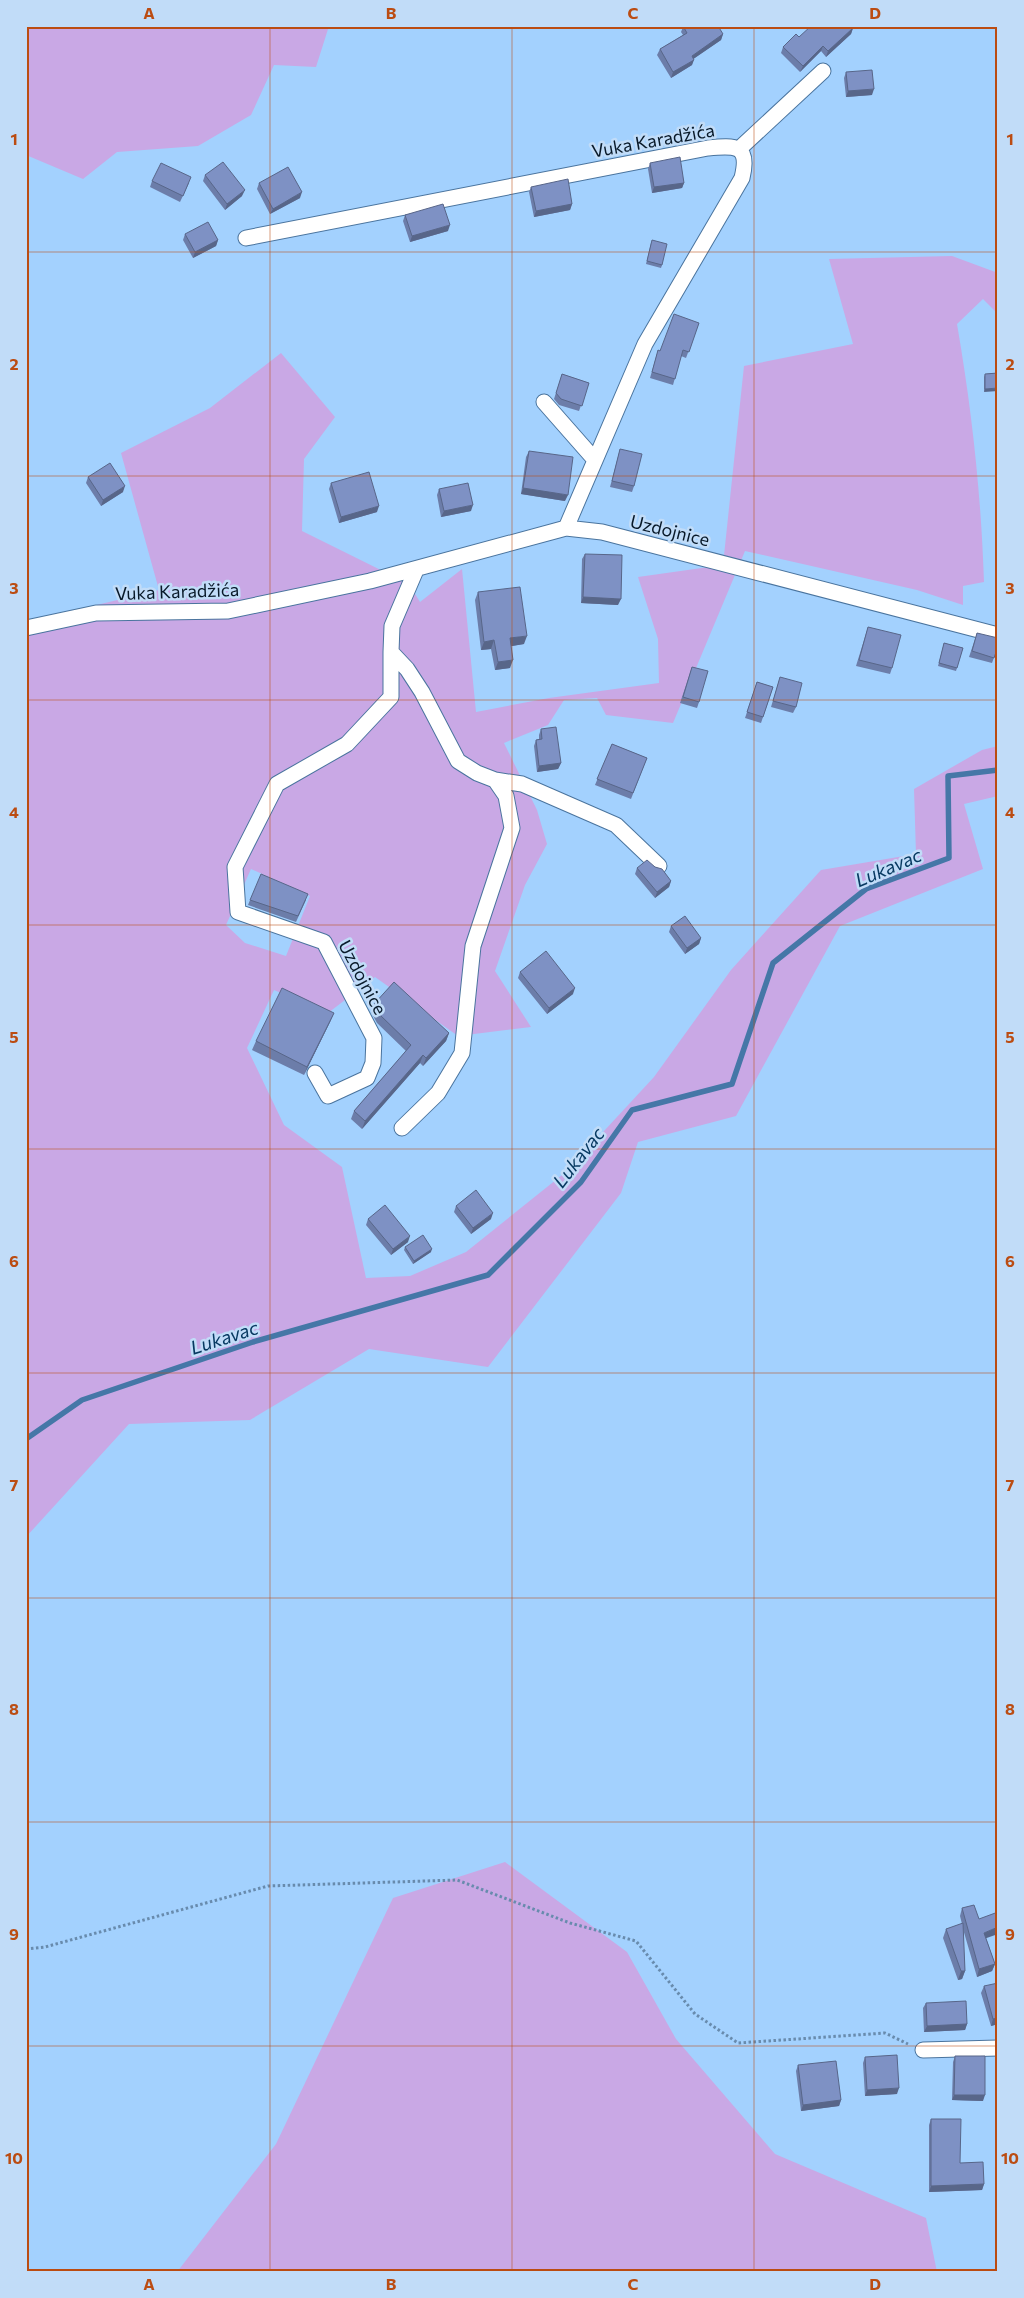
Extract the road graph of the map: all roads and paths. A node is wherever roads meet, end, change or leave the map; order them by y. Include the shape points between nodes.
1 (823, 71) dead end
2 (739, 148) junction
3 (246, 238) dead end
4 (544, 402) dead end
5 (595, 460) junction
6 (566, 528) junction
7 (416, 570) junction
8 (26, 628) edge
9 (998, 635) edge
10 (391, 652) junction
11 (496, 780) junction
12 (659, 866) edge
13 (315, 1073) dead end
14 (402, 1128) dead end
15 (26, 1949) edge
16 (998, 2048) edge
17 (923, 2050) joint

1 - 2 street
2 - 3 street, Vuka Karadžića via 708,148
2 - 5 street, Vuka Karadžića via 746,164 742,178 645,344
4 - 5 street
5 - 6 street, Vuka Karadžića
6 - 7 street, Uzdojnice
6 - 9 street, Uzdojnice via 602,532
7 - 8 street, Vuka Karadžića via 228,611 96,613
7 - 10 street, Uzdojnice via 392,626
10 - 11 street via 422,692 458,761
10 - 13 street, Uzdojnice via 391,698 347,744 277,784 235,867 238,912 324,942 374,1038 373,1063 367,1078 328,1096
11 - 12 street via 522,784 616,825
11 - 14 street via 506,796 512,828 472,946 462,1053 438,1092
15 - 17 path via 46,1947 268,1886 457,1880 570,1923 636,1941 695,2014 738,2042 885,2033
16 - 17 street

